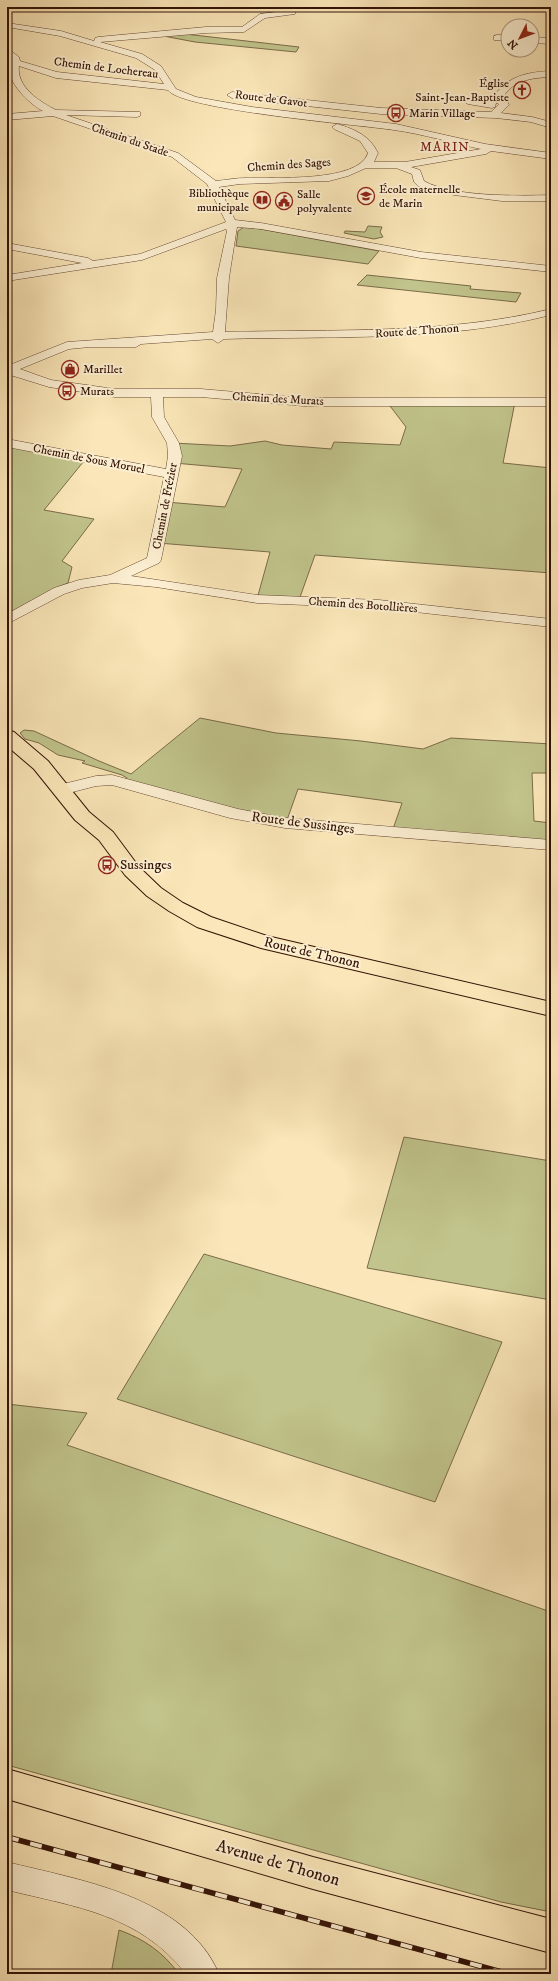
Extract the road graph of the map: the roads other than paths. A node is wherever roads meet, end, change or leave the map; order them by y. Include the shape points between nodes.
1 (292, 12) dead end
2 (7, 25) edge
3 (540, 40) edge
4 (551, 41) edge
5 (91, 42) junction
6 (7, 51) edge
7 (17, 63) junction
8 (551, 74) edge
9 (170, 88) junction
10 (379, 111) junction
11 (51, 113) junction
12 (137, 114) dead end
13 (283, 114) junction
14 (492, 116) junction
15 (7, 117) edge
16 (551, 125) edge
17 (551, 147) edge
18 (495, 148) junction
19 (508, 150) junction
20 (551, 156) edge
21 (364, 165) junction
22 (400, 166) junction
23 (212, 185) junction
24 (551, 198) edge
25 (232, 223) junction
26 (7, 246) edge
27 (103, 263) junction
28 (551, 269) edge
29 (7, 278) edge
30 (551, 312) edge
31 (218, 337) junction
32 (10, 367) edge
33 (157, 393) junction
34 (551, 402) edge
35 (7, 443) edge
36 (172, 470) junction
37 (154, 560) junction
38 (113, 579) junction
39 (175, 586) junction
40 (7, 620) edge
41 (551, 623) edge
42 (7, 735) edge
43 (68, 788) junction
44 (551, 844) edge
45 (551, 1009) edge
46 (7, 1784) edge
47 (7, 1876) edge
48 (551, 1936) edge
49 (204, 1974) edge

1 - 5 street via 263,16 244,29 107,38
2 - 5 street via 52,32
3 - 4 street
5 - 9 street via 148,60 158,68
6 - 7 street
7 - 9 street, Chemin de Lochereau via 56,75
7 - 11 street via 14,72 19,84 33,100
8 - 14 street via 514,80 500,94 503,104
9 - 10 street
9 - 13 street, Route de Gavot via 182,95 200,100
10 - 13 street via 303,109
10 - 14 street
11 - 12 street
11 - 15 street
11 - 23 street, Chemin du Stade via 175,155
13 - 18 street, Route de Gavot via 396,127
13 - 21 street via 357,134 366,140 373,155
14 - 16 street
17 - 19 street
18 - 19 street, Route de Gavot
18 - 22 street
19 - 20 street, Route de Gavot
21 - 22 street
21 - 23 street, Chemin des Sages via 344,174 315,179
22 - 24 street via 416,172 422,184 458,193 509,199
23 - 25 street, Chemin du Stade
25 - 27 street via 152,254
25 - 28 street via 411,254
25 - 31 street via 232,239 223,278
26 - 27 street
27 - 29 street
30 - 31 street, Route de Thonon via 510,322 465,328 367,334
31 - 32 street, Route de Thonon via 67,346
32 - 33 street, Chemin des Murats via 37,380 70,388 115,393
33 - 34 street, Chemin des Murats via 298,402
33 - 36 street, Chemin de Frézier via 158,417 174,446
35 - 36 street, Chemin de Sous Moruel via 124,466
36 - 37 street, Chemin de Frézier
37 - 38 street, Chemin de Frézier
37 - 39 street via 163,575
38 - 39 street, Chemin des Botollières
38 - 40 street, Chemin de Frézier via 68,588
39 - 41 street, Chemin des Botollières via 257,599 379,604
42 - 43 main road, Route de Thonon via 44,751 53,758
43 - 44 street, Route de Sussinges via 102,780 118,781 236,814 285,823
43 - 45 main road, Route de Thonon via 82,816 106,836 132,871 154,892 185,913 261,941
46 - 48 main road, Avenue de Thonon via 305,1871
47 - 49 street via 110,1904 141,1916 169,1934

